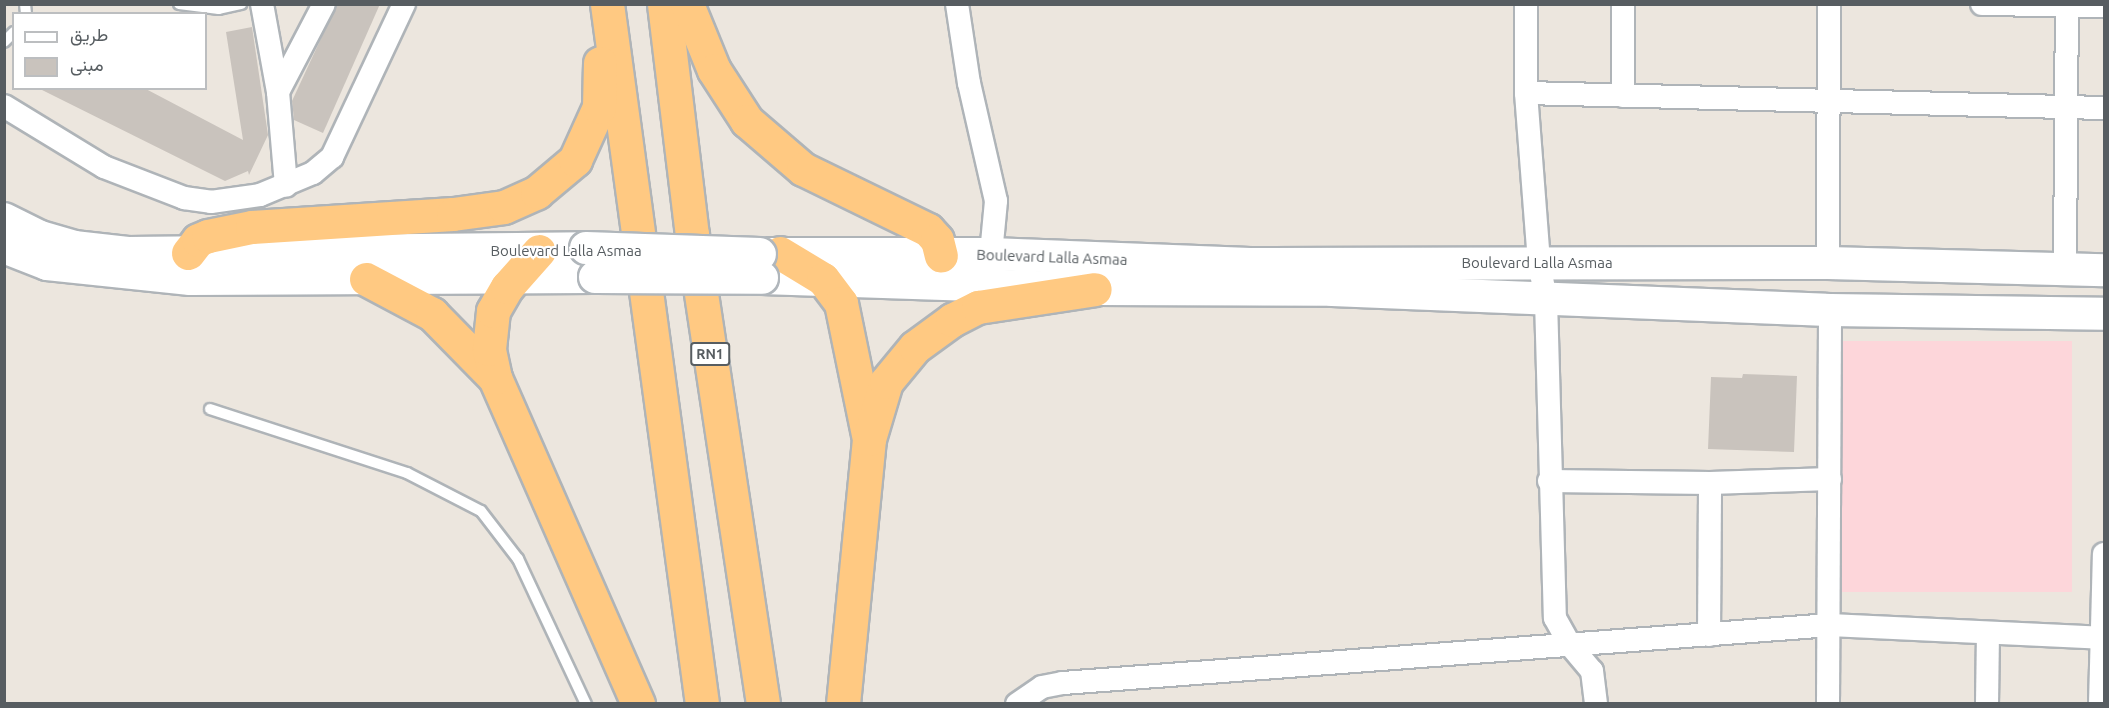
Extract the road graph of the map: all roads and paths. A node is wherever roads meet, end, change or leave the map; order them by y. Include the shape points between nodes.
1 (179, 4) edge
2 (241, 4) edge
3 (262, 4) edge
4 (324, 4) edge
5 (404, 4) edge
6 (599, 4) edge
7 (607, 4) edge
8 (664, 4) edge
9 (687, 4) edge
10 (957, 4) edge
11 (1526, 4) edge
12 (1623, 4) edge
13 (1829, 4) edge
14 (1982, 4) edge
15 (2067, 6) edge
16 (2104, 6) edge
17 (278, 92) junction
18 (1526, 93) junction
19 (1623, 96) junction
20 (1829, 102) junction
21 (4, 106) edge
22 (2067, 106) junction
23 (2104, 108) edge
24 (286, 186) junction
25 (4, 219) edge
26 (4, 247) edge
27 (539, 251) junction
28 (188, 253) junction
29 (991, 254) junction
30 (591, 262) junction
31 (767, 262) junction
32 (1539, 263) junction
33 (1828, 263) junction
34 (942, 270) junction
35 (2104, 270) edge
36 (2065, 271) junction
37 (516, 278) junction
38 (366, 279) junction
39 (823, 279) junction
40 (1095, 289) junction
41 (1546, 300) junction
42 (1830, 310) junction
43 (2104, 314) edge
44 (495, 378) junction
45 (210, 409) dead end
46 (869, 439) junction
47 (1830, 479) junction
48 (1549, 481) junction
49 (1710, 483) junction
50 (2104, 554) edge
51 (1830, 625) junction
52 (1988, 633) junction
53 (1709, 635) junction
54 (2101, 638) junction
55 (1569, 645) junction
56 (586, 704) edge
57 (639, 704) edge
58 (702, 704) edge
59 (762, 704) edge
60 (843, 704) edge
61 (1017, 704) edge
62 (1596, 704) edge
63 (1828, 704) edge
64 (1987, 704) edge
65 (2100, 704) edge

1 - 2 lane via 219,9
3 - 17 street
4 - 17 street
5 - 24 street via 332,157 313,173
6 - 28 highway via 599,107 575,160 537,192 504,207 453,214 241,229 198,240
7 - 58 highway
8 - 59 highway, RN1 via 692,234
9 - 34 highway via 714,70 747,121 804,169 928,230 937,240
10 - 29 street via 969,83 996,201
11 - 18 street
12 - 19 street
13 - 20 street
14 - 15 street
15 - 16 street
15 - 22 street
17 - 24 street
18 - 19 street
18 - 32 street
19 - 20 street
20 - 22 street
20 - 33 street
21 - 24 street via 104,167 184,198 237,200
22 - 23 street
22 - 36 street
25 - 28 main road, Boulevard Lalla Asmaa via 40,237 74,247 128,253
26 - 38 main road, Boulevard Lalla Asmaa via 47,264 90,271 190,279
27 - 28 main road, Boulevard Lalla Asmaa
27 - 30 main road, Boulevard Lalla Asmaa
27 - 37 highway
29 - 32 main road, Boulevard Lalla Asmaa via 1250,264
29 - 34 main road, Boulevard Lalla Asmaa
30 - 31 main road, Boulevard Lalla Asmaa, bridge
30 - 37 main road, Boulevard Lalla Asmaa
31 - 34 main road, Boulevard Lalla Asmaa
31 - 39 highway
32 - 33 main road, Boulevard Lalla Asmaa
32 - 41 street
33 - 36 main road, Boulevard Lalla Asmaa
34 - 39 main road, Boulevard Lalla Asmaa
34 - 40 main road, Boulevard Lalla Asmaa
35 - 36 main road, Boulevard Lalla Asmaa
37 - 38 main road, Boulevard Lalla Asmaa
37 - 44 highway via 493,311 489,349
38 - 44 highway via 432,314
39 - 46 highway via 845,313
40 - 41 main road, Boulevard Lalla Asmaa via 1332,290
40 - 46 highway via 978,307 936,330 915,346 886,382
41 - 42 main road, Boulevard Lalla Asmaa
41 - 48 street
42 - 43 main road, Boulevard Lalla Asmaa
42 - 47 street
44 - 57 highway
45 - 56 lane via 407,473 481,511 518,559
46 - 60 highway
47 - 49 street
47 - 51 street
48 - 49 street
48 - 55 street via 1555,618
49 - 53 street
50 - 54 street
51 - 52 street
51 - 53 street
51 - 63 street
52 - 54 street
52 - 64 street
53 - 55 street
54 - 65 street
55 - 61 street via 1063,683 1031,691
55 - 62 street via 1592,672

